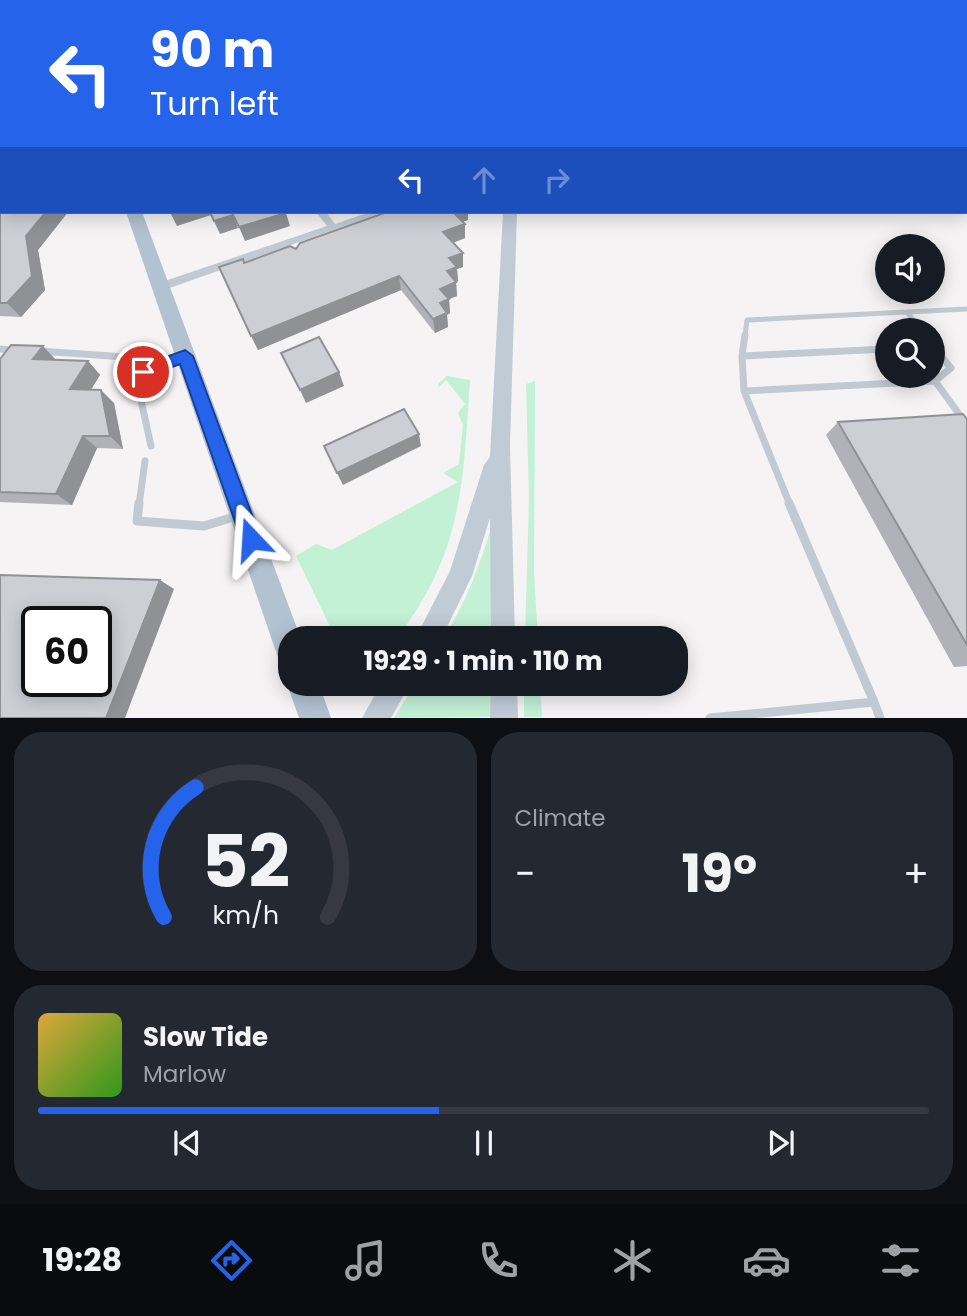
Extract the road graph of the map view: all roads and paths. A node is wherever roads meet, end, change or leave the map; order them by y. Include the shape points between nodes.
1 (135, 214) edge
2 (322, 214) edge
3 (373, 214) edge
4 (510, 214) edge
5 (332, 228) junction
6 (160, 286) junction
7 (967, 309) edge
8 (907, 312) junction
9 (911, 318) edge
10 (0, 349) edge
11 (875, 350) edge
12 (185, 356) junction
13 (742, 356) junction
14 (143, 372) junction
15 (875, 384) edge
16 (940, 388) edge
17 (744, 391) junction
18 (967, 425) edge
19 (500, 445) junction
20 (151, 446) dead end
21 (145, 461) dead end
22 (242, 514) junction
23 (282, 626) edge
24 (436, 626) edge
25 (503, 626) edge
26 (307, 696) edge
27 (389, 696) edge
28 (504, 696) edge
29 (874, 702) junction
30 (315, 718) edge
31 (375, 718) edge
32 (504, 718) edge
33 (710, 718) edge
34 (880, 718) edge

1 - 6 main road
2 - 5 street
3 - 5 street
4 - 19 main road
5 - 6 street via 292,246
6 - 12 main road
7 - 8 lane
8 - 9 lane
8 - 13 lane via 747,320
10 - 14 lane via 111,355 132,360
11 - 13 lane
12 - 14 lane
12 - 22 main road
13 - 17 lane
14 - 20 lane via 136,382
15 - 17 lane
16 - 18 lane
17 - 29 lane
19 - 24 main road via 464,574
19 - 25 main road
21 - 22 lane via 137,521 204,526
22 - 23 main road
26 - 30 main road
27 - 31 main road
28 - 32 main road
29 - 33 lane
29 - 34 lane

